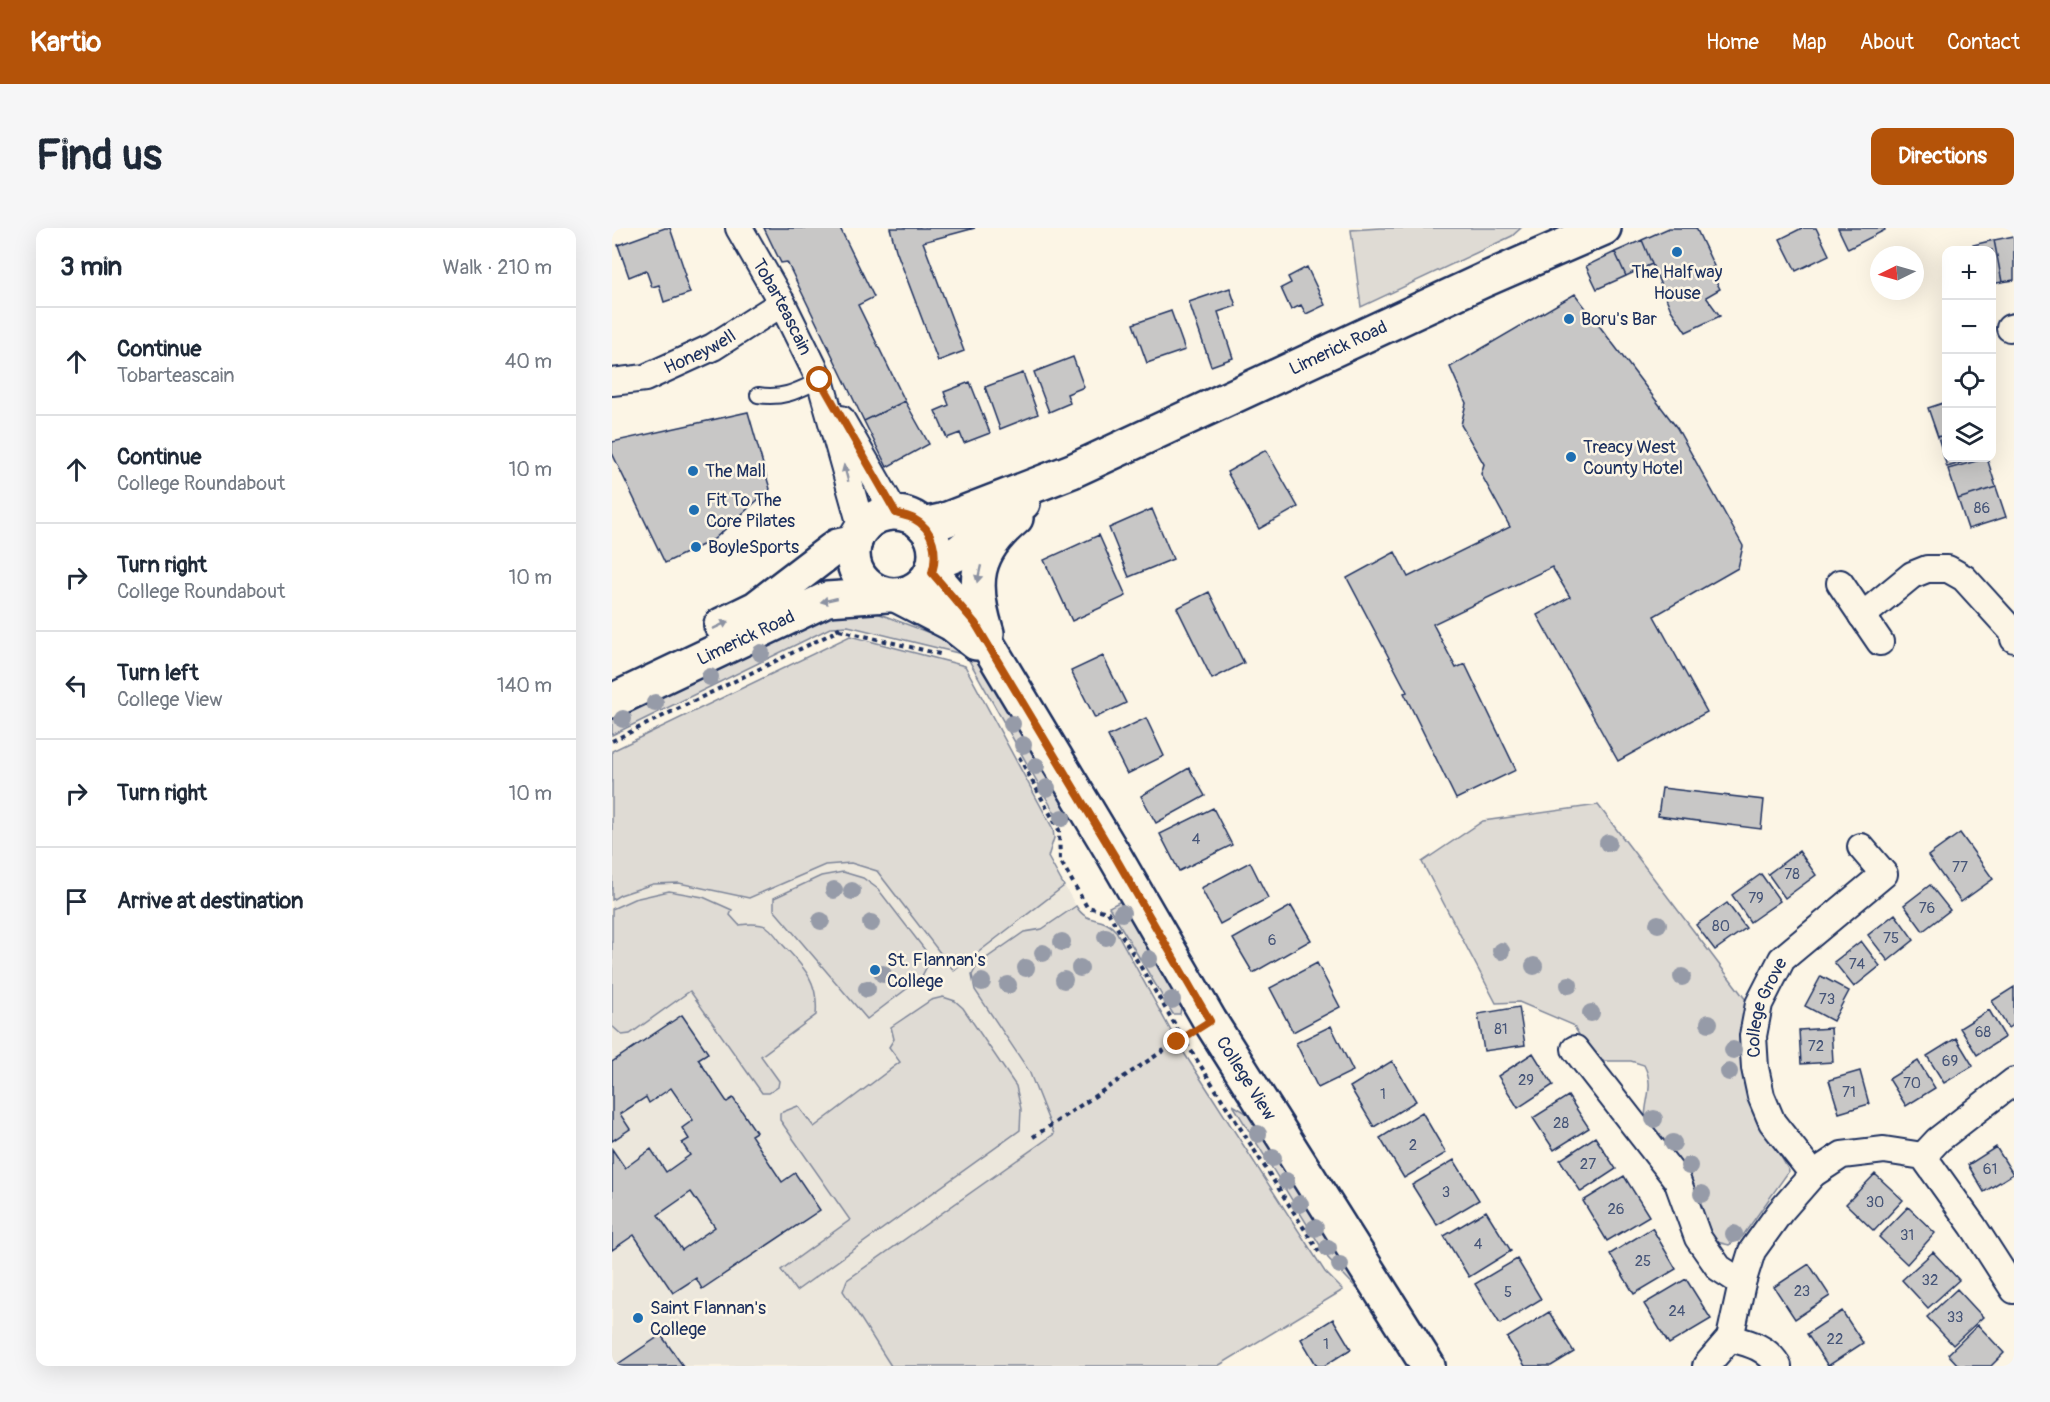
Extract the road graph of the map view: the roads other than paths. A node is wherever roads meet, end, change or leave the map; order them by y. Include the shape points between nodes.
1 (739, 228) edge
2 (1588, 231) edge
3 (782, 303) junction
4 (612, 382) edge
5 (821, 384) junction
6 (758, 395) dead end
7 (1072, 471) junction
8 (909, 519) junction
9 (859, 536) junction
10 (933, 568) junction
11 (1840, 583) dead end
12 (893, 595) junction
13 (1862, 616) junction
14 (2014, 634) edge
15 (1880, 642) dead end
16 (994, 657) junction
17 (612, 679) edge
18 (612, 700) edge
19 (1861, 847) dead end
20 (1575, 1049) dead end
21 (2014, 1081) edge
22 (1923, 1156) junction
23 (1813, 1174) junction
24 (1742, 1282) junction
25 (2014, 1290) edge
26 (1730, 1338) junction
27 (1428, 1366) edge
28 (1706, 1366) edge
29 (1778, 1366) edge

1 - 3 street, Tobarteascain
2 - 7 main road, Limerick Road
3 - 4 street, Honeywell via 713,347 645,378
3 - 5 street, Tobarteascain
5 - 6 lane via 774,398
5 - 8 street, Tobarteascain
9 -> 5 street, Tobarteascain
7 - 8 main road, Limerick Road via 945,520
7 - 10 main road, Limerick Road via 1006,513
7 -> 16 main road, College View via 1004,528 986,550 976,586
8 - 9 main road via 877,517
8 - 10 main road via 933,541
9 - 12 main road via 853,557 857,573 867,585
17 -> 9 main road, Limerick Road via 756,608 837,546
10 - 12 main road via 922,586
10 - 16 main road, College View via 975,623
11 - 13 street
12 - 16 main road, College View via 952,624
12 - 18 main road, Limerick Road via 827,599
13 - 14 street via 1912,575 1928,569 1948,569 1964,579
13 - 15 street
16 - 27 main road, College View via 1210,1021
19 - 23 street, College Grove via 1884,874 1782,959 1759,1004 1753,1036 1755,1068 1768,1113
20 - 24 street via 1677,1180 1698,1238 1719,1268
21 - 22 street
22 - 23 street via 1884,1150 1842,1155
22 - 25 street
23 - 24 street via 1752,1251
24 - 26 street
26 - 28 street
26 - 29 street via 1756,1344

